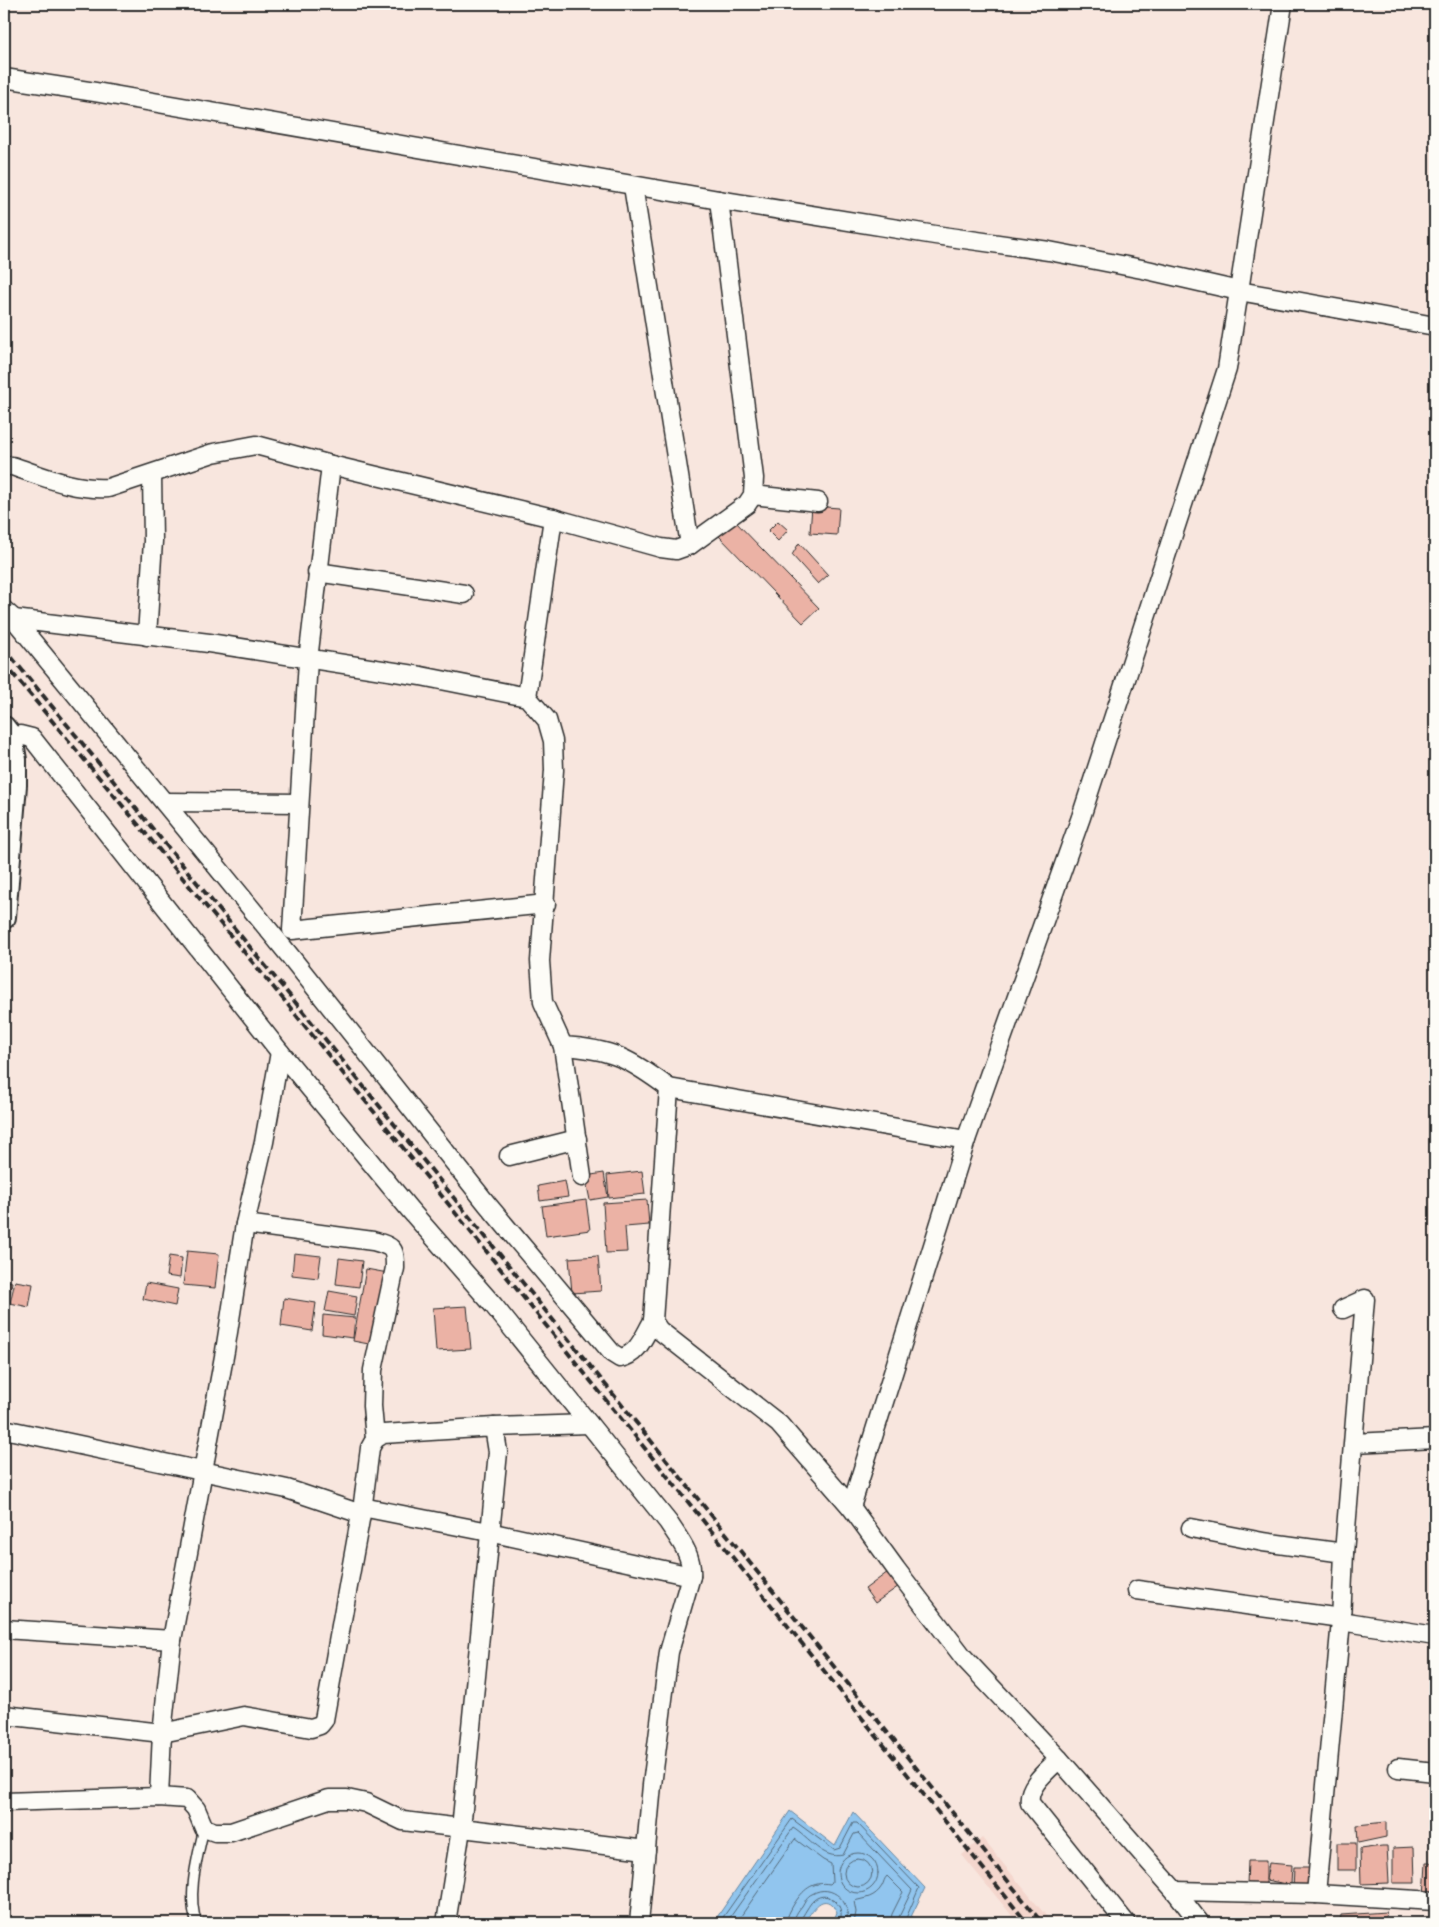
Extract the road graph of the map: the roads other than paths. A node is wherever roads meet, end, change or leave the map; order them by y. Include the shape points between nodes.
1 (1283, 4) edge
2 (4, 78) edge
3 (633, 186) junction
4 (719, 200) junction
5 (1239, 291) junction
6 (1435, 326) edge
7 (331, 465) junction
8 (4, 466) edge
9 (152, 474) junction
10 (753, 495) junction
11 (818, 502) dead end
12 (553, 518) junction
13 (690, 545) junction
14 (317, 572) junction
15 (464, 594) dead end
16 (9, 615) edge
17 (147, 636) junction
18 (308, 660) junction
19 (528, 697) junction
20 (7, 733) edge
21 (164, 802) junction
22 (299, 804) junction
23 (6, 869) edge
24 (546, 904) junction
25 (4, 917) edge
26 (292, 930) junction
27 (290, 956) junction
28 (563, 1046) junction
29 (280, 1052) junction
30 (669, 1088) junction
31 (577, 1139) junction
32 (966, 1140) junction
33 (509, 1156) dead end
34 (582, 1177) dead end
35 (245, 1224) junction
36 (1343, 1309) dead end
37 (653, 1321) junction
38 (589, 1424) junction
39 (494, 1427) junction
40 (4, 1429) edge
41 (375, 1439) junction
42 (1435, 1439) edge
43 (1354, 1443) junction
44 (202, 1472) junction
45 (851, 1507) junction
46 (361, 1510) junction
47 (1191, 1528) dead end
48 (490, 1532) junction
49 (1344, 1553) junction
50 (691, 1576) junction
51 (1137, 1590) dead end
52 (1341, 1620) junction
53 (4, 1629) edge
54 (1435, 1636) edge
55 (172, 1640) junction
56 (4, 1715) edge
57 (162, 1733) junction
58 (1059, 1759) junction
59 (1398, 1768) dead end
60 (1435, 1772) edge
61 (159, 1797) junction
62 (4, 1802) edge
63 (204, 1828) junction
64 (461, 1829) junction
65 (646, 1850) junction
66 (1175, 1891) junction
67 (1316, 1894) junction
68 (1435, 1901) edge
69 (198, 1923) edge
70 (446, 1923) edge
71 (639, 1923) edge
72 (1126, 1923) edge
73 (1200, 1923) edge

1 - 5 street
2 - 3 street
3 - 4 street
3 - 13 street
4 - 5 street via 1049,251
4 - 10 street via 754,478
5 - 6 street
5 - 32 street via 1224,378 1081,817
7 - 9 street via 256,444 213,453
7 - 12 street
7 - 14 street
8 - 9 street via 91,489 108,488
9 - 17 street via 153,541
10 - 11 street
10 - 13 street via 747,504
12 - 13 street via 670,550
12 - 19 street
14 - 15 street
14 - 18 street
16 - 17 street
16 - 21 street
17 - 18 street
18 - 19 street via 421,676
18 - 22 street
19 - 24 street via 547,720 553,741
20 - 23 street via 15,760 15,785
20 - 29 street via 32,738
21 - 22 street
21 - 27 street
22 - 26 street
23 - 25 street
24 - 26 street
24 - 28 street via 540,961 543,1002
26 - 27 street
27 - 37 street via 487,1204 612,1353 620,1358 630,1356
28 - 30 street via 589,1048 620,1056
28 - 31 street
29 - 35 street
29 - 38 street
30 - 32 street
30 - 37 street
31 - 33 street
31 - 34 street
32 - 45 street
35 - 41 street via 373,1241 390,1246 395,1252 395,1268 373,1370
35 - 44 street
36 - 43 street via 1364,1299
37 - 45 street via 659,1330 779,1424
38 - 39 street
38 - 50 street via 668,1522 686,1550 692,1565
39 - 41 street via 383,1434
39 - 48 street via 498,1452
40 - 44 street
41 - 46 street via 370,1448
42 - 43 street
43 - 49 street
44 - 46 street via 287,1489
44 - 55 street
45 - 58 street via 964,1658
46 - 48 street
46 - 57 street via 324,1720 320,1725 311,1728 237,1717
47 - 49 street
48 - 50 street
48 - 64 street
49 - 52 street
50 - 65 street via 669,1652
51 - 52 street
52 - 54 street
52 - 67 street
53 - 55 street
55 - 57 street
56 - 57 street
57 - 61 street
58 - 66 street
58 - 72 street via 1034,1786 1030,1803
59 - 60 street
61 - 62 street
61 - 63 street via 187,1799 196,1809
63 - 64 street via 231,1832 328,1799 347,1799 366,1803 403,1821
63 - 69 lane via 193,1879
64 - 65 street
64 - 70 street
65 - 71 street
66 - 67 street
66 - 73 street
67 - 68 street

